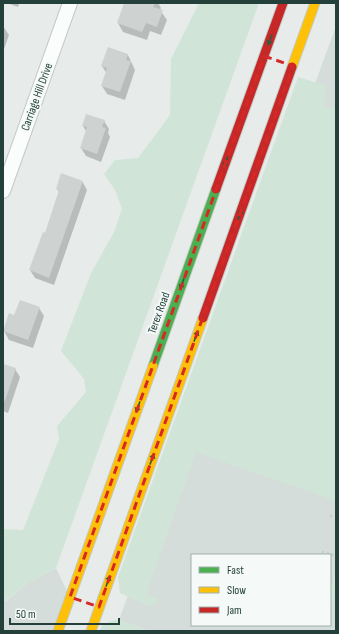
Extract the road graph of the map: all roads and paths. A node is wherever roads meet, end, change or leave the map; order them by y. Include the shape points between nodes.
1 (70, 3) edge
2 (283, 3) edge
3 (315, 3) edge
4 (3, 191) edge
5 (330, 516) dead end
6 (336, 516) edge
7 (322, 552) dead end
8 (329, 554) edge
9 (58, 631) edge
10 (90, 631) edge

1 - 4 street, Carriage Hill Drive
2 -> 9 street, Terex Road via 268,57 74,598
10 -> 3 street via 96,606 289,65
5 - 6 path
7 - 8 path

